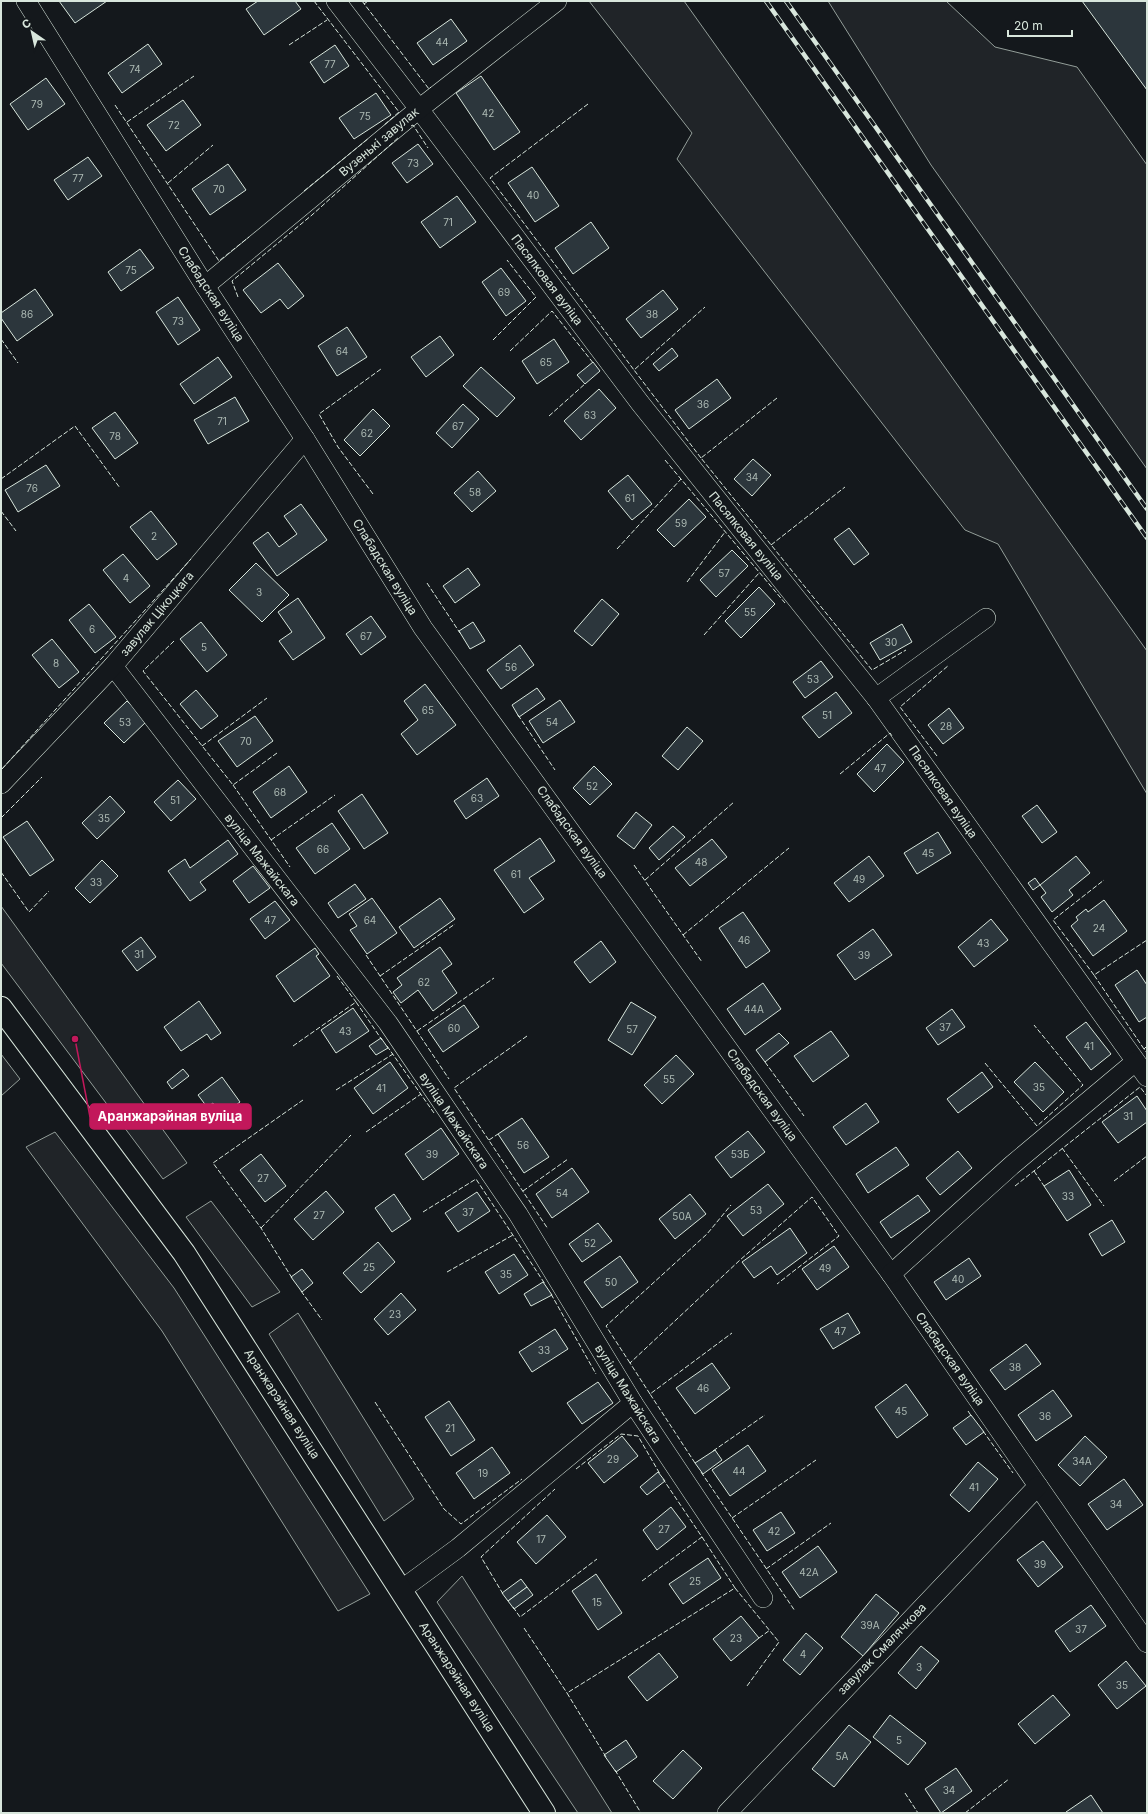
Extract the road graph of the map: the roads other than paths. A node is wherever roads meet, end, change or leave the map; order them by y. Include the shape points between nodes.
1 (26, 1) edge
2 (336, 1) edge
3 (557, 1) edge
4 (419, 108) junction
5 (205, 286) junction
6 (305, 439) junction
7 (986, 618) dead end
8 (113, 666) junction
9 (876, 698) junction
10 (1, 784) edge
11 (1, 1008) edge
12 (1135, 1062) junction
13 (1147, 1077) edge
14 (891, 1274) junction
15 (633, 1403) junction
16 (1038, 1486) junction
17 (401, 1590) junction
18 (763, 1598) dead end
19 (1147, 1643) edge
20 (544, 1813) edge
21 (727, 1813) edge

1 - 5 street, Слабадская вуліца
2 - 4 street, Пасялковая вуліца
3 - 4 street, Вузенькі завулак
4 - 5 street, Вузенькі завулак
4 - 9 street, Пасялковая вуліца via 640,402
5 - 6 street, Слабадская вуліца
6 - 8 street, завулак Цікоцкага
6 - 14 street, Слабадская вуліца via 423,628
7 - 9 street
8 - 10 street, завулак Цікоцкага
8 - 15 street, вуліца Мажайскага via 388,1023 518,1214
9 - 12 street, Пасялковая вуліца
11 - 17 main road, Аранжарэйная вуліца via 184,1252
12 - 13 street, Пасялковая вуліца
12 - 14 street via 1012,1165
14 - 16 street, Слабадская вуліца
15 - 17 street via 458,1548
15 - 18 street, вуліца Мажайскага
16 - 19 street, Слабадская вуліца
16 - 21 street, завулак Смалячкова
17 - 20 main road, Аранжарэйная вуліца

